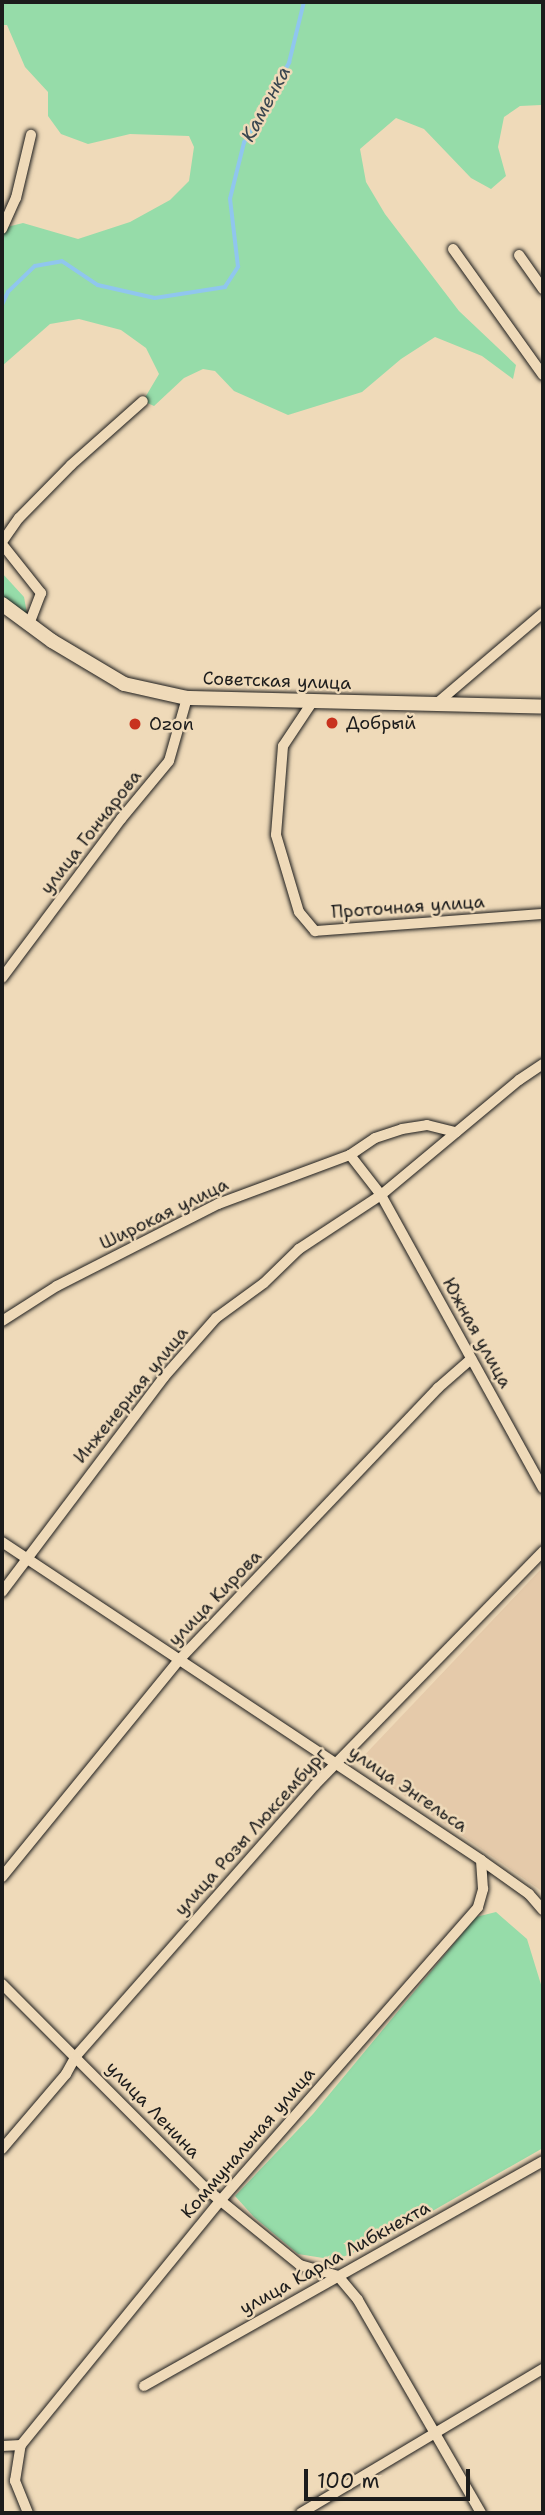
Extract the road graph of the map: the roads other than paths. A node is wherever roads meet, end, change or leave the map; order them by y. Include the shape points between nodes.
1 (31, 135) dead end
2 (2, 229) edge
3 (453, 249) dead end
4 (519, 255) dead end
5 (543, 289) edge
6 (543, 375) edge
7 (143, 401) dead end
8 (2, 543) edge
9 (2, 604) edge
10 (543, 613) edge
11 (29, 625) junction
12 (187, 698) junction
13 (313, 701) junction
14 (436, 704) junction
15 (543, 707) edge
16 (543, 914) edge
17 (2, 978) edge
18 (543, 1064) edge
19 (456, 1132) junction
20 (350, 1155) junction
21 (380, 1195) junction
22 (2, 1321) edge
23 (471, 1359) junction
24 (543, 1488) edge
25 (2, 1542) edge
26 (543, 1552) edge
27 (27, 1558) junction
28 (2, 1592) edge
29 (180, 1659) junction
30 (337, 1762) junction
31 (481, 1860) junction
32 (2, 1877) edge
33 (543, 1910) edge
34 (2, 1984) edge
35 (76, 2056) junction
36 (2, 2149) edge
37 (543, 2161) edge
38 (220, 2201) junction
39 (338, 2276) junction
40 (543, 2369) edge
41 (144, 2386) dead end
42 (434, 2433) junction
43 (21, 2445) junction
44 (2, 2446) edge
45 (28, 2513) edge
46 (301, 2513) edge
47 (481, 2513) edge

1 - 2 street via 16,198
3 - 6 street
4 - 5 street
7 - 8 street via 63,473 19,518
8 - 11 street via 41,593
9 - 11 main road, Советская улица
10 - 14 street
11 - 12 main road, Советская улица via 124,684
12 - 13 main road, Советская улица
12 - 17 street, улица Гончарова via 169,761
13 - 14 main road, Советская улица
13 - 16 street, Проточная улица via 283,746 276,835 299,912 314,932
14 - 15 main road, Советская улица
18 - 19 street
19 - 20 street, Широкая улица via 427,1125 402,1129 376,1138
19 - 21 street
20 - 21 street
20 - 22 street, Широкая улица via 218,1204 57,1286
21 - 23 street, Южная улица
21 - 27 street, Инженерная улица via 299,1250 216,1318 164,1377
23 - 24 street, Южная улица
23 - 29 street, улица Кирова
25 - 27 street, улица Энгельса
26 - 30 street, улица Розы Люксембург
27 - 28 street, Инженерная улица
27 - 29 street, улица Энгельса
29 - 30 street, улица Энгельса
29 - 32 street, улица Кирова
30 - 31 street, улица Энгельса
30 - 35 street, улица Розы Люксембург
31 - 33 street, улица Энгельса via 530,1894
31 - 38 street, Коммунальная улица via 483,1889 478,1907
34 - 35 street, улица Ленина
35 - 36 street, улица Розы Люксембург
35 - 38 street, улица Ленина
37 - 39 street, улица Карла Либкнехта
38 - 39 street, улица Ленина via 300,2265
38 - 43 street, Коммунальная улица
39 - 41 street, улица Карла Либкнехта
39 - 42 street via 358,2300
40 - 42 street
42 - 46 street
42 - 47 street
43 - 44 street
43 - 45 street via 15,2481

